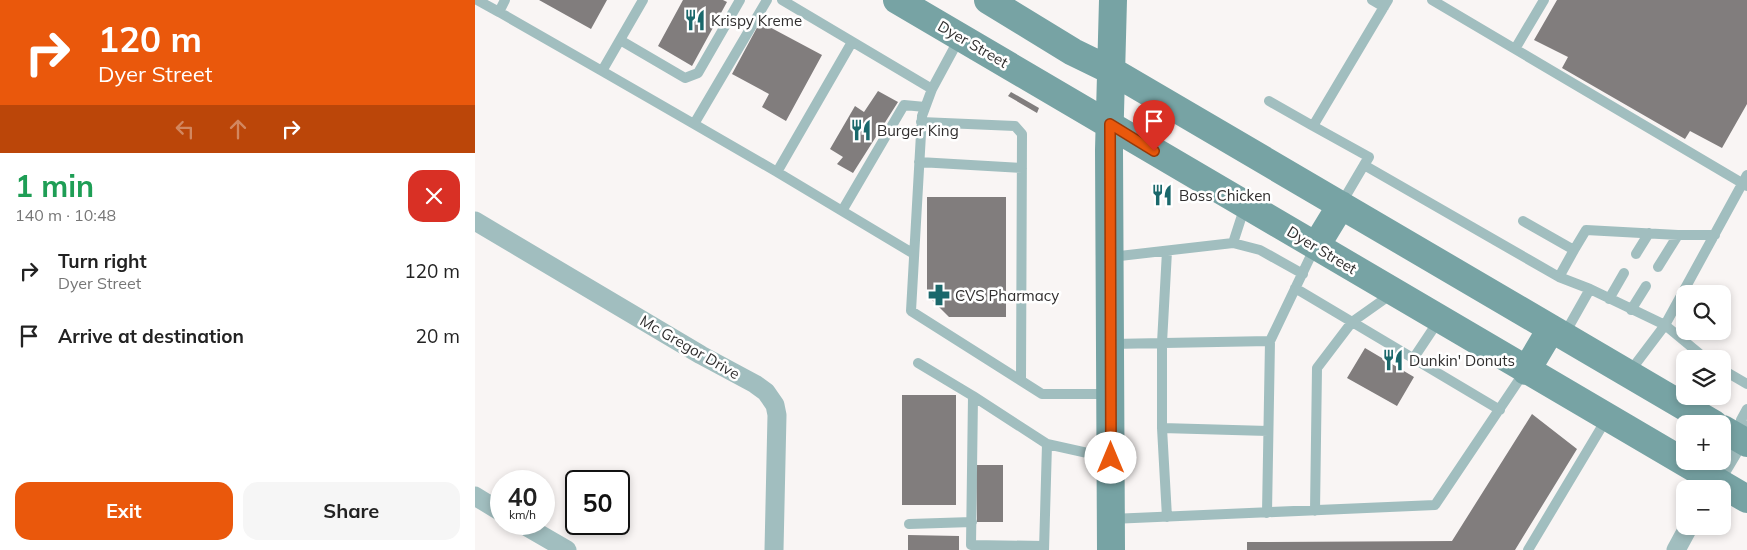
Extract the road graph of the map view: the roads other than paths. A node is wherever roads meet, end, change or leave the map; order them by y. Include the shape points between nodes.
1 (477, 0) edge
2 (505, 0) edge
3 (643, 0) edge
4 (740, 0) edge
5 (767, 0) edge
6 (782, 0) edge
7 (897, 0) edge
8 (988, 0) edge
9 (1113, 0) edge
10 (1372, 0) edge
11 (1432, 0) edge
12 (1544, 0) edge
13 (1386, 4) edge
14 (499, 12) junction
15 (960, 37) junction
16 (620, 40) junction
17 (852, 42) junction
18 (1515, 49) junction
19 (602, 71) junction
20 (1112, 71) junction
21 (932, 89) junction
22 (1269, 101) dead end
23 (925, 107) junction
24 (921, 122) junction
25 (694, 124) junction
26 (1110, 124) junction
27 (1313, 126) junction
28 (919, 162) junction
29 (1364, 166) junction
30 (1022, 168) junction
31 (777, 172) junction
32 (1746, 182) edge
33 (1245, 205) junction
34 (1341, 205) junction
35 (842, 211) junction
36 (475, 221) edge
37 (1523, 221) dead end
38 (1649, 233) junction
39 (1678, 235) junction
40 (1715, 235) junction
41 (1233, 244) junction
42 (1316, 246) junction
43 (1574, 250) junction
44 (1167, 251) junction
45 (914, 254) junction
46 (1636, 254) dead end
47 (1110, 257) junction
48 (1658, 267) dead end
49 (1624, 273) dead end
50 (1303, 274) junction
51 (1559, 277) junction
52 (1646, 286) dead end
53 (1295, 288) junction
54 (1590, 289) junction
55 (1394, 293) junction
56 (1609, 298) junction
57 (1631, 310) junction
58 (1440, 319) junction
59 (1352, 322) junction
60 (1665, 325) junction
61 (1557, 332) junction
62 (1270, 340) junction
63 (1162, 343) junction
64 (1110, 344) junction
65 (1695, 350) edge
66 (1413, 359) junction
67 (918, 363) dead end
68 (1526, 371) junction
69 (1628, 374) junction
70 (1731, 375) edge
71 (1021, 380) junction
72 (1747, 384) edge
73 (1110, 394) junction
74 (973, 396) junction
75 (1747, 409) edge
76 (1500, 410) junction
77 (1699, 415) edge
78 (1607, 418) junction
79 (1162, 428) junction
80 (1268, 431) junction
81 (1741, 434) edge
82 (1047, 444) junction
83 (1111, 458) junction
84 (1705, 480) edge
85 (1716, 480) edge
86 (1731, 492) edge
87 (475, 496) edge
88 (1747, 499) edge
89 (490, 505) edge
90 (1315, 511) junction
91 (1267, 513) junction
92 (1167, 517) junction
93 (1111, 519) junction
94 (972, 522) junction
95 (909, 524) dead end
96 (541, 535) edge
97 (1684, 535) edge
98 (986, 547) edge
99 (1044, 548) edge
100 (567, 550) edge
101 (774, 550) edge
102 (1111, 550) edge
103 (1529, 550) edge
104 (1676, 550) edge

1 - 14 lane
2 - 14 lane
3 - 16 lane
4 - 16 lane via 698,73 685,78
5 - 25 lane
6 - 17 lane
7 - 15 main road, Dyer Street
8 - 20 main road via 1073,52
9 - 20 main road
10 - 13 lane
11 - 18 lane
12 - 18 lane
13 - 27 lane
14 - 19 lane
15 - 21 lane
15 - 26 main road, Dyer Street
16 - 19 lane
17 - 21 lane
17 - 31 lane
18 - 32 lane
19 - 25 lane
20 - 26 main road
20 - 34 main road
21 - 23 lane
22 - 27 lane
23 - 24 lane
23 - 35 lane via 904,105
24 - 28 lane
24 - 30 lane via 1015,126 1022,134
25 - 31 lane
26 - 33 main road, Dyer Street
26 - 47 main road
27 - 29 lane via 1369,157
28 - 30 lane
28 - 45 lane
29 - 34 lane
29 - 51 lane
30 - 71 lane
31 - 35 lane
32 - 40 lane
33 - 41 lane
33 - 42 main road, Dyer Street
34 - 42 main road
34 - 61 main road
35 - 45 lane
36 - 101 street, Mc Gregor Drive via 766,392 775,405 777,415
37 - 43 lane
38 - 39 lane
38 - 43 lane via 1585,230
38 - 46 lane
39 - 40 lane
39 - 48 lane
40 - 60 lane
41 - 44 lane
41 - 50 lane via 1260,250
42 - 50 lane
42 - 55 main road, Dyer Street
43 - 51 lane
44 - 47 lane
44 - 63 lane
45 - 71 lane via 911,311
47 - 64 main road
49 - 56 lane
50 - 53 lane
51 - 54 lane
52 - 57 lane
53 - 59 lane
53 - 62 lane
54 - 56 lane
54 - 61 lane
55 - 58 main road, Dyer Street
55 - 59 lane
56 - 57 lane
57 - 60 lane
58 - 66 lane
58 - 68 main road, Dyer Street
59 - 66 lane
59 - 90 lane via 1317,368
60 - 65 lane
60 - 69 lane
61 - 68 main road
61 - 69 main road
62 - 63 lane
62 - 80 lane
63 - 64 lane
63 - 79 lane
64 - 73 main road
66 - 76 lane
67 - 74 lane
68 - 76 lane
68 - 78 main road, Dyer Street
69 - 77 main road
70 - 72 lane
71 - 73 lane via 1041,394
73 - 83 main road
74 - 82 lane
74 - 94 lane
75 - 81 lane via 1741,420
76 - 90 lane via 1435,505
78 - 84 main road, Dyer Street
78 - 103 lane
79 - 80 lane
79 - 92 lane
80 - 91 lane
81 - 85 street
82 - 83 lane
82 - 99 lane
83 - 93 main road
86 - 88 main road, Dyer Street
87 - 89 street
90 - 91 lane
91 - 92 lane
92 - 93 lane
93 - 102 main road
94 - 95 lane
94 - 98 lane via 971,545
96 - 100 street
97 - 104 street
98 - 99 lane

